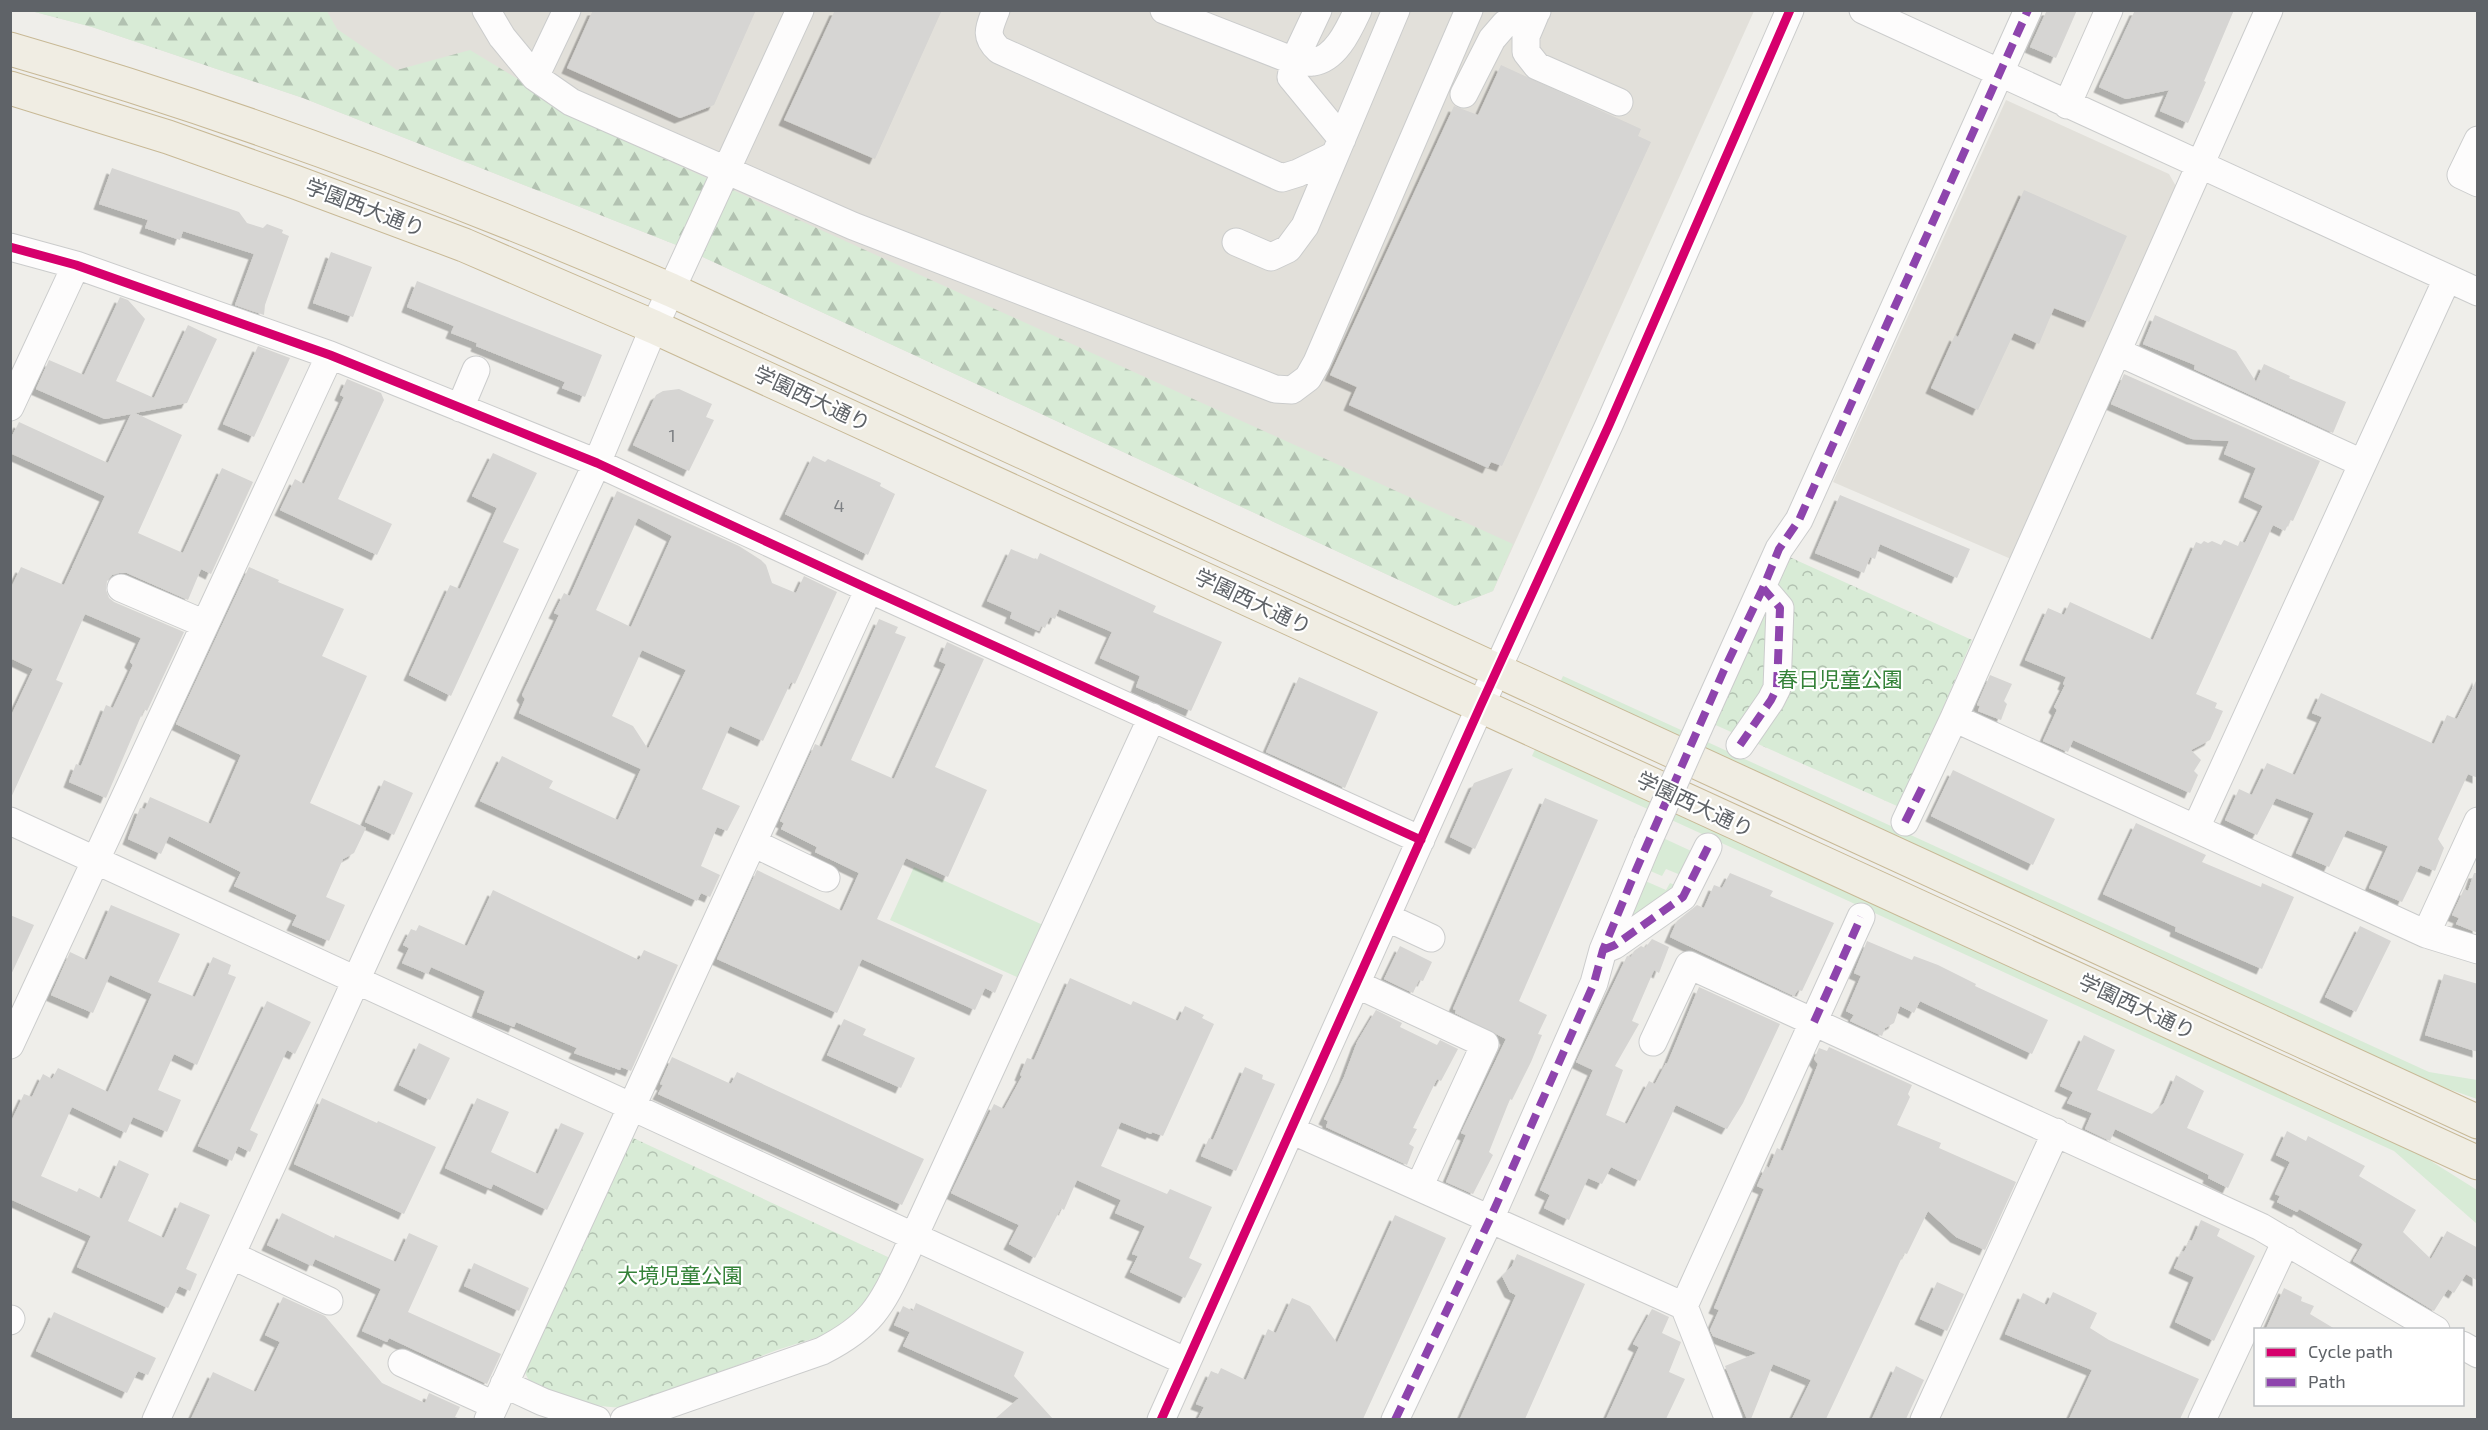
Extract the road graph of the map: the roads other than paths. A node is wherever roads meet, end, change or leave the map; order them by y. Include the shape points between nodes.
1 (486, 10) edge
2 (567, 10) edge
3 (800, 10) edge
4 (996, 10) edge
5 (1164, 10) edge
6 (1318, 10) edge
7 (1358, 10) edge
8 (1396, 10) edge
9 (1468, 10) edge
10 (1790, 10) edge
11 (1863, 10) edge
12 (2028, 10) edge
13 (2109, 10) edge
14 (2269, 10) edge
15 (1537, 11) edge
16 (10, 49) edge
17 (1294, 61) junction
18 (2000, 75) junction
19 (536, 77) junction
20 (10, 88) edge
21 (1464, 94) dead end
22 (1619, 102) dead end
23 (2067, 105) junction
24 (2478, 140) edge
25 (1338, 147) junction
26 (2200, 165) junction
27 (725, 172) junction
28 (2478, 183) edge
29 (1236, 242) dead end
30 (10, 247) edge
31 (76, 265) junction
32 (2447, 279) junction
33 (671, 290) junction
34 (2478, 292) edge
35 (654, 327) junction
36 (2118, 352) junction
37 (330, 354) junction
38 (477, 370) dead end
39 (10, 407) edge
40 (472, 420) junction
41 (597, 463) junction
42 (2362, 463) junction
43 (121, 588) dead end
44 (1763, 588) junction
45 (869, 589) junction
46 (205, 624) junction
47 (1497, 670) junction
48 (1480, 707) junction
49 (1152, 717) junction
50 (1954, 718) junction
51 (1740, 745) dead end
52 (10, 821) edge
53 (2478, 821) edge
54 (1905, 822) dead end
55 (2196, 828) junction
56 (1421, 840) junction
57 (753, 843) junction
58 (1708, 847) dead end
59 (95, 861) junction
60 (826, 878) dead end
61 (1386, 917) junction
62 (1861, 917) dead end
63 (2426, 934) junction
64 (1431, 938) dead end
65 (1603, 950) junction
66 (2478, 950) edge
67 (357, 980) junction
68 (1356, 984) junction
69 (1814, 1022) junction
70 (1653, 1042) dead end
71 (10, 1045) edge
72 (632, 1107) junction
73 (2478, 1122) edge
74 (1291, 1130) junction
75 (2056, 1132) junction
76 (2475, 1163) edge
77 (1420, 1185) junction
78 (1490, 1219) junction
79 (913, 1235) junction
80 (2286, 1241) junction
81 (231, 1255) junction
82 (329, 1301) dead end
83 (1684, 1306) junction
84 (2434, 1328) edge
85 (2464, 1346) edge
86 (2478, 1354) edge
87 (1187, 1362) junction
88 (402, 1363) dead end
89 (495, 1403) edge
90 (156, 1419) edge
91 (597, 1419) edge
92 (624, 1419) edge
93 (1163, 1419) edge
94 (1395, 1419) edge
95 (1729, 1419) edge
96 (1923, 1419) edge
97 (2202, 1419) edge

1 - 19 street via 502,37
2 - 19 street
3 - 27 street
4 - 25 street via 987,30 990,42 999,50 1282,178 1298,173
5 - 17 street
6 - 17 street
7 - 17 street via 1347,34 1324,59 1311,63
8 - 25 street
9 - 27 street via 1317,362 1308,378 1292,390 1275,389 852,226
10 - 47 street
11 - 18 street
12 - 18 street
13 - 23 street
14 - 26 street
15 - 21 street via 1505,24 1492,39
15 - 22 street via 1526,36 1526,52 1537,66
16 - 33 highway, 学園西大通り via 323,151 480,209
17 - 25 street via 1291,77
18 - 23 street
18 - 44 street via 1799,520 1779,549
19 - 27 street via 571,102
20 - 35 highway, 学園西大通り via 168,137 464,245
23 - 26 street
24 - 28 street via 2461,175
25 - 29 street via 1305,226 1288,249 1271,257
26 - 32 street
26 - 36 street
27 - 33 street
30 - 31 street
31 - 37 street
31 - 39 street
32 - 34 street
32 - 42 street
33 - 35 street
33 - 47 highway, 学園西大通り
35 - 41 street
35 - 48 highway, 学園西大通り
36 - 42 street
36 - 50 street
37 - 40 street
37 - 46 street
38 - 40 street
40 - 41 street
41 - 45 street
41 - 67 street
42 - 55 street
43 - 46 street
44 - 51 street via 1780,608 1777,688
44 - 65 street, bridge
45 - 49 street
45 - 57 street
46 - 59 street
47 - 48 street
47 - 73 highway, 学園西大通り
48 - 56 street
48 - 76 highway, 学園西大通り
49 - 56 street
49 - 79 street
50 - 54 street
50 - 55 street
52 - 59 street
53 - 63 street
55 - 63 street
56 - 61 street
57 - 60 street
57 - 72 street
58 - 65 street via 1683,897
59 - 67 street
59 - 71 street
61 - 64 street
61 - 68 street
62 - 69 street
63 - 66 street
65 - 78 street via 1594,983
67 - 72 street
67 - 81 street
68 - 74 street
68 - 77 street via 1485,1044
69 - 70 street via 1689,965
69 - 75 street
69 - 83 street
72 - 79 street
72 - 89 street
74 - 77 street
74 - 87 street
75 - 80 street
75 - 96 street
77 - 78 street
78 - 83 street
78 - 94 street
79 - 87 street
79 - 92 street via 875,1311 849,1337 822,1351
80 - 84 street
80 - 97 street
81 - 82 street
81 - 90 street
83 - 95 street
85 - 86 street
87 - 93 street
88 - 89 street
89 - 91 street via 553,1405

